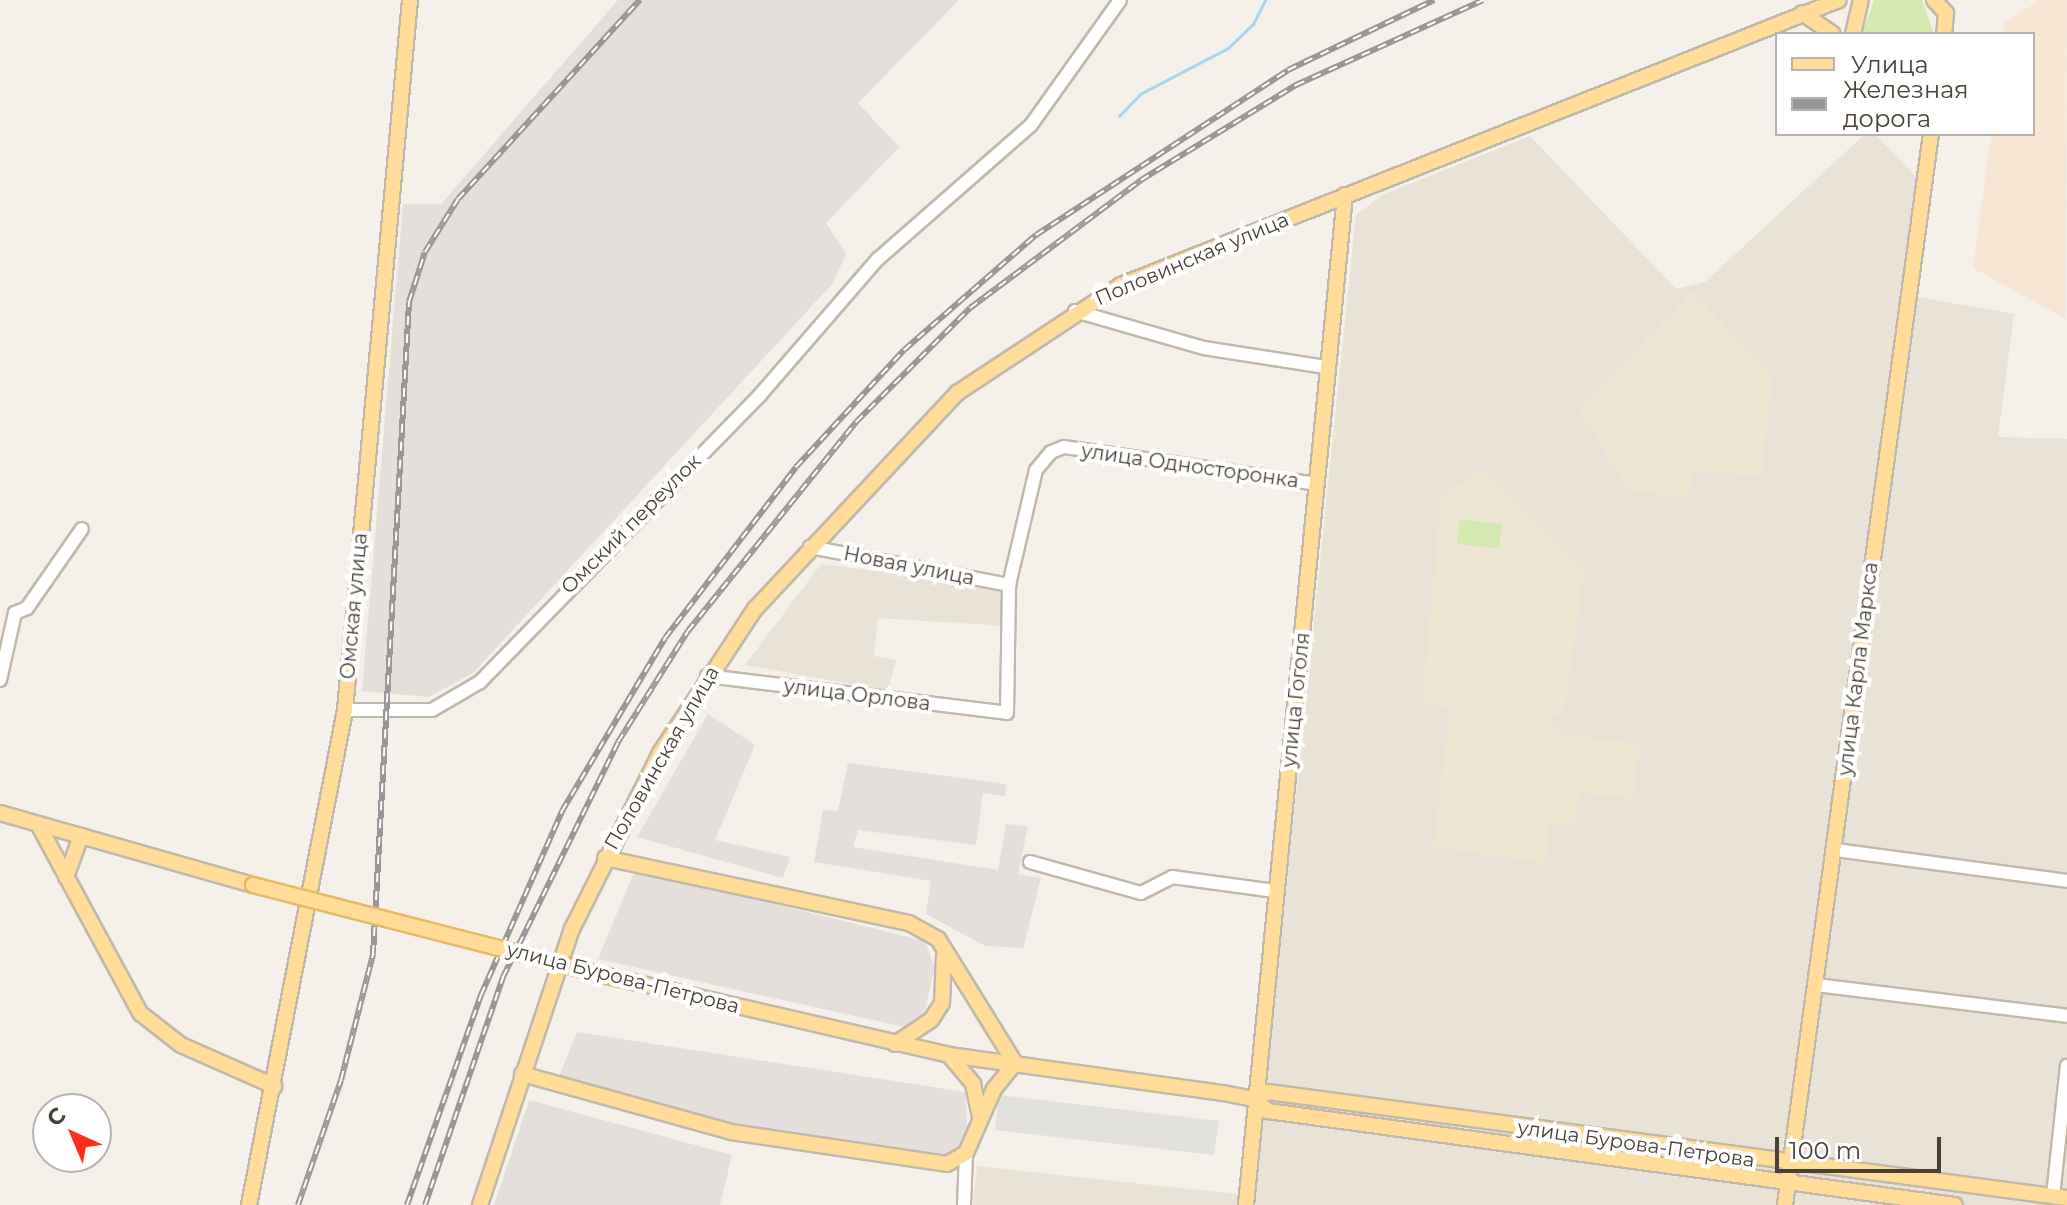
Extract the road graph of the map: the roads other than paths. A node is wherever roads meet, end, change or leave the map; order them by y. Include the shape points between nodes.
1 (410, 0) edge
2 (1120, 0) edge
3 (1839, 0) edge
4 (1861, 0) edge
5 (1934, 0) edge
6 (1948, 6) edge
7 (1802, 13) junction
8 (1830, 32) edge
9 (1853, 32) edge
10 (1944, 32) edge
11 (1931, 136) edge
12 (1345, 195) junction
13 (1075, 311) junction
14 (1326, 367) junction
15 (1317, 484) junction
16 (82, 529) dead end
17 (810, 547) junction
18 (1009, 585) junction
19 (707, 676) junction
20 (0, 680) edge
21 (345, 710) junction
22 (0, 813) edge
23 (38, 824) junction
24 (81, 836) junction
25 (1836, 850) junction
26 (605, 858) junction
27 (1030, 862) dead end
28 (66, 877) junction
29 (2067, 881) edge
30 (1275, 891) junction
31 (944, 950) junction
32 (1816, 985) junction
33 (2067, 1016) edge
34 (895, 1044) junction
35 (949, 1055) junction
36 (1015, 1063) junction
37 (2067, 1066) edge
38 (522, 1074) junction
39 (274, 1086) junction
40 (1255, 1099) junction
41 (980, 1116) junction
42 (966, 1153) junction
43 (1792, 1165) junction
44 (1788, 1185) junction
45 (2060, 1197) edge
46 (249, 1205) edge
47 (480, 1205) edge
48 (964, 1205) edge
49 (1246, 1205) edge
50 (1785, 1205) edge
51 (1955, 1205) edge

1 - 21 main road, Омская улица
2 - 21 street, Омский переулок via 1031,125 878,259 760,395 480,682 432,710
3 - 7 main road, Половинская улица
4 - 9 main road
5 - 6 main road
6 - 10 main road
7 - 8 main road
7 - 12 main road, Половинская улица
11 - 25 main road, улица Карла Маркса
12 - 13 main road, Половинская улица via 1121,285
12 - 14 main road, улица Гоголя
13 - 14 street via 1204,348
13 - 17 main road, Половинская улица via 957,393
14 - 15 main road, улица Гоголя
15 - 18 street, улица Односторонка via 1064,447 1036,470
15 - 30 main road, улица Гоголя
16 - 20 street via 27,608 15,613
17 - 18 street, Новая улица
17 - 19 main road, Половинская улица
18 - 19 street, улица Орлова via 1007,713
19 - 26 main road, Половинская улица
21 - 39 main road, Омская улица
22 - 23 main road, улица Бурова-Петрова
23 - 24 main road, улица Бурова-Петрова
23 - 28 main road
24 - 28 main road
24 - 34 main road, улица Бурова-Петрова, bridge via 616,978
25 - 29 street
25 - 32 main road, улица Карла Маркса
26 - 31 main road via 909,923
26 - 38 main road, Половинская улица via 572,929
27 - 30 street via 1141,893 1172,877
28 - 39 main road via 140,1013 181,1045
30 - 40 main road, улица Гоголя
31 - 34 main road via 942,1003 931,1020
31 - 36 main road
32 - 33 street
32 - 43 main road, улица Карла Маркса
34 - 35 main road, улица Бурова-Петрова
35 - 36 main road, улица Бурова-Петрова
35 - 41 main road via 973,1084
36 - 40 main road, улица Бурова-Петрова
36 - 41 main road
37 - 45 street
38 - 42 main road via 734,1132 947,1164
38 - 47 main road, Половинская улица
39 - 46 main road, Омская улица
40 - 43 main road, улица Бурова-Петрова via 1268,1092
40 - 44 main road, улица Бурова-Петрова via 1268,1111
40 - 49 main road, улица Гоголя
41 - 42 main road
42 - 48 street
43 - 44 main road, улица Карла Маркса
43 - 45 main road, улица Бурова-Петрова
44 - 50 main road, улица Карла Маркса
44 - 51 main road, улица Бурова-Петрова

